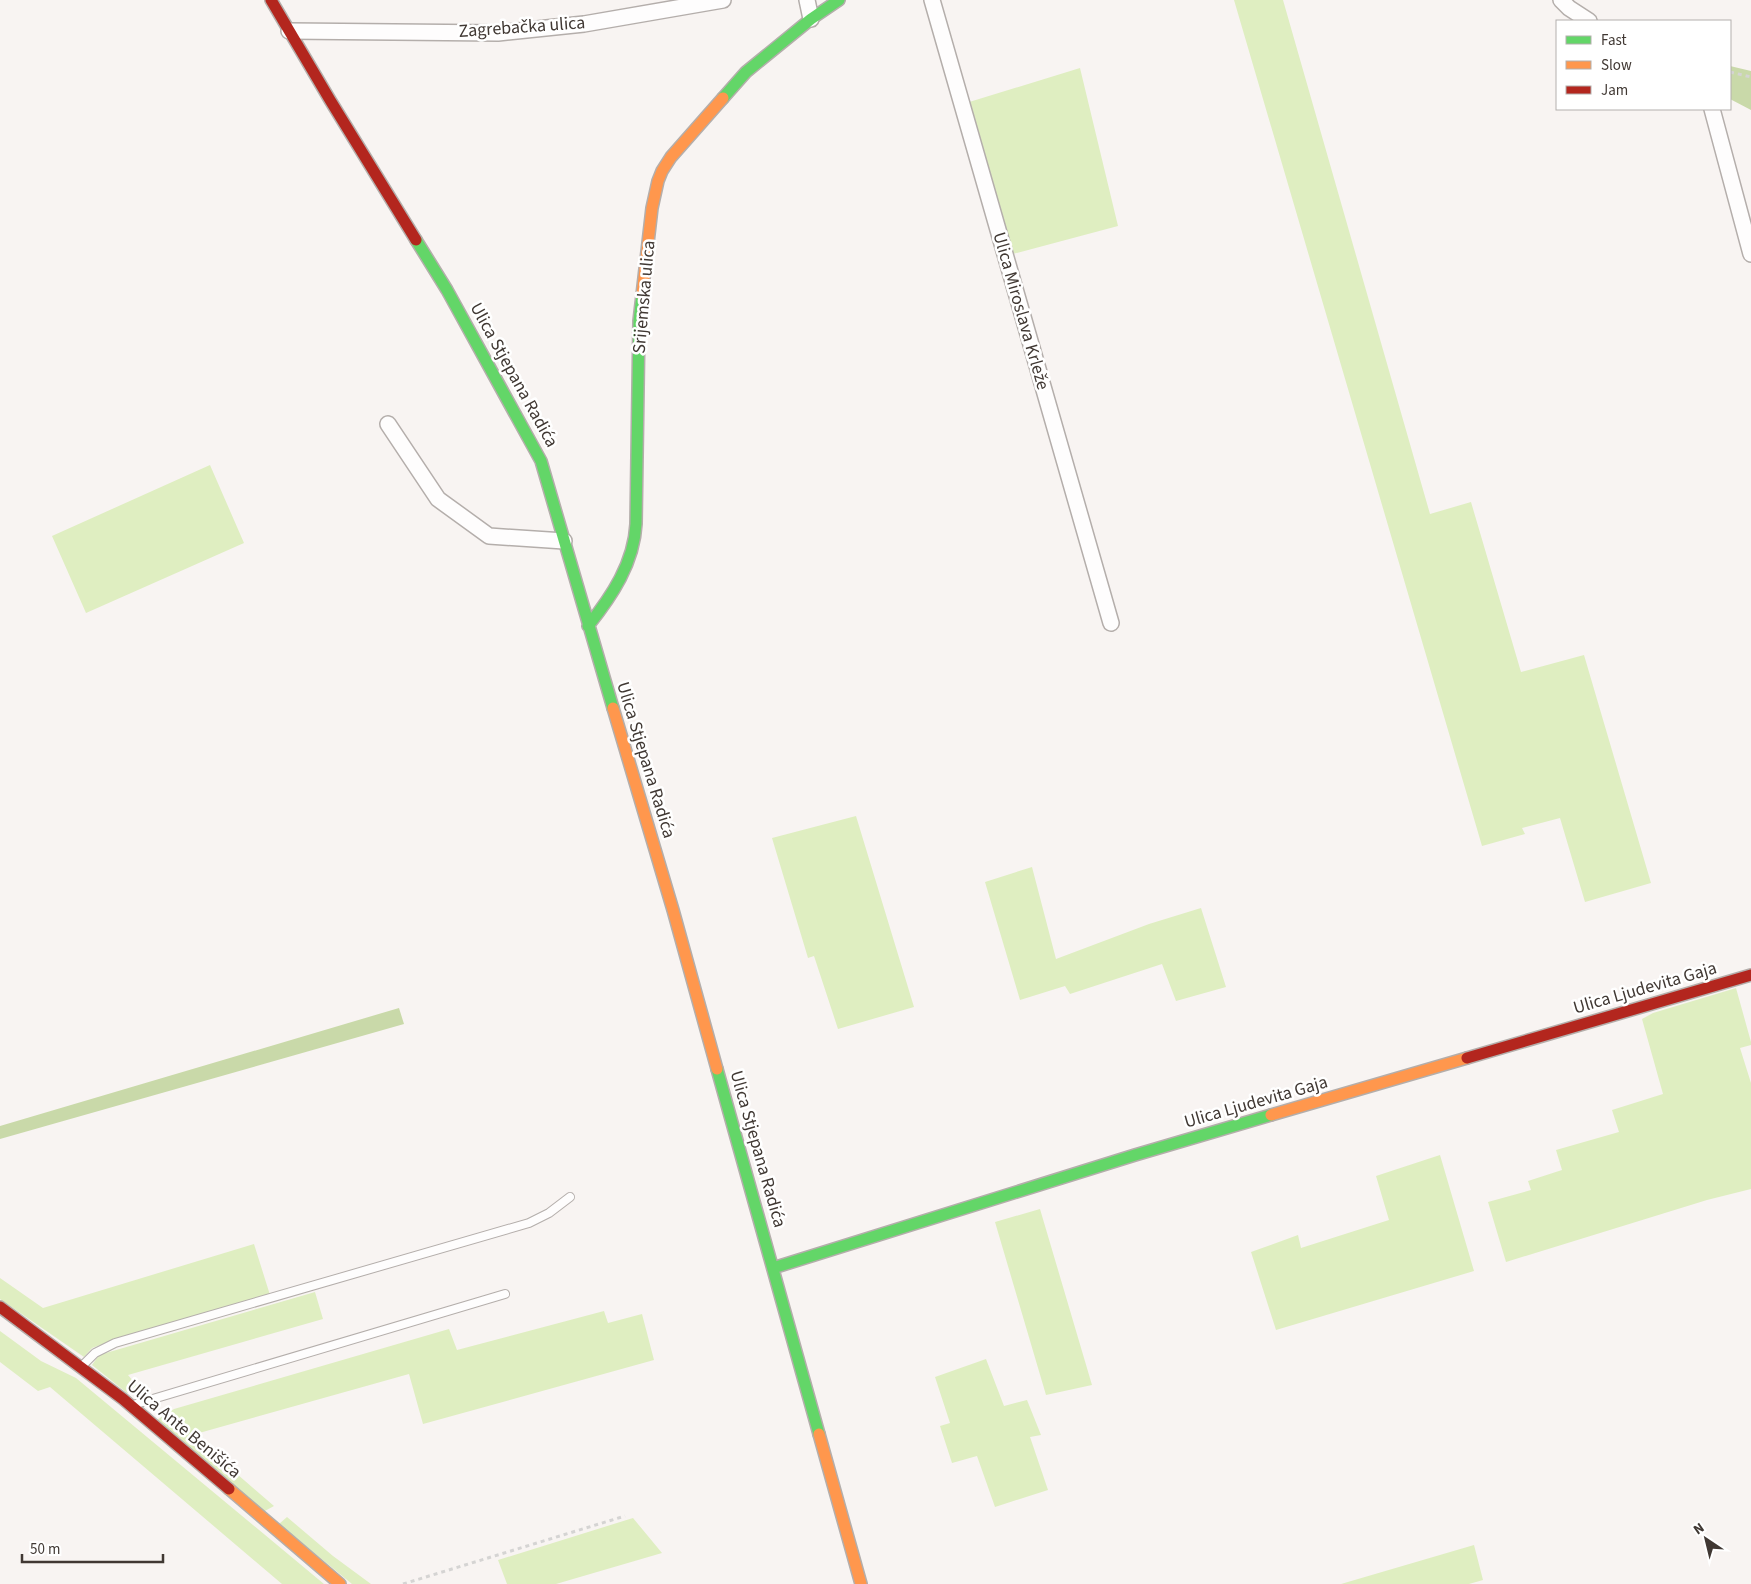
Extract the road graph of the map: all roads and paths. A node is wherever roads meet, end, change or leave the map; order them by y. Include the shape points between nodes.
1 (271, 0) edge
2 (723, 0) edge
3 (807, 0) edge
4 (839, 0) edge
5 (932, 0) edge
6 (1562, 0) edge
7 (811, 19) junction
8 (1587, 20) edge
9 (288, 31) junction
10 (1731, 72) edge
11 (1751, 77) edge
12 (1712, 110) edge
13 (1751, 254) edge
14 (388, 424) dead end
15 (564, 541) junction
16 (1111, 622) dead end
17 (588, 626) junction
18 (1751, 976) edge
19 (570, 1197) dead end
20 (773, 1268) junction
21 (505, 1294) dead end
22 (0, 1307) edge
23 (80, 1367) junction
24 (130, 1406) junction
25 (625, 1516) dead end
26 (340, 1584) edge
27 (403, 1584) edge
28 (861, 1584) edge

1 - 9 street, Ulica Stjepana Radića
2 - 9 street, Zagrebačka ulica via 584,24 498,33
3 - 7 street
4 - 7 street, Srijemska ulica
5 - 16 street, Ulica Miroslava Krleže
6 - 8 street
7 - 17 street, Srijemska ulica via 746,72 671,157 658,181 639,321 634,545 615,588
9 - 15 street, Ulica Stjepana Radića via 447,290 541,462
10 - 11 path
12 - 13 street
14 - 15 street via 438,499 489,536
15 - 17 street, Ulica Stjepana Radića
17 - 20 street, Ulica Stjepana Radića via 673,910
18 - 20 street, Ulica Ljudevita Gaja via 1135,1156
19 - 23 lane via 529,1223 115,1343 95,1353
20 - 28 street, Ulica Stjepana Radića
21 - 24 lane
22 - 23 street, Ulica Ante Benišića
23 - 24 street, Ulica Ante Benišića
24 - 26 street, Ulica Ante Benišića
25 - 27 path

